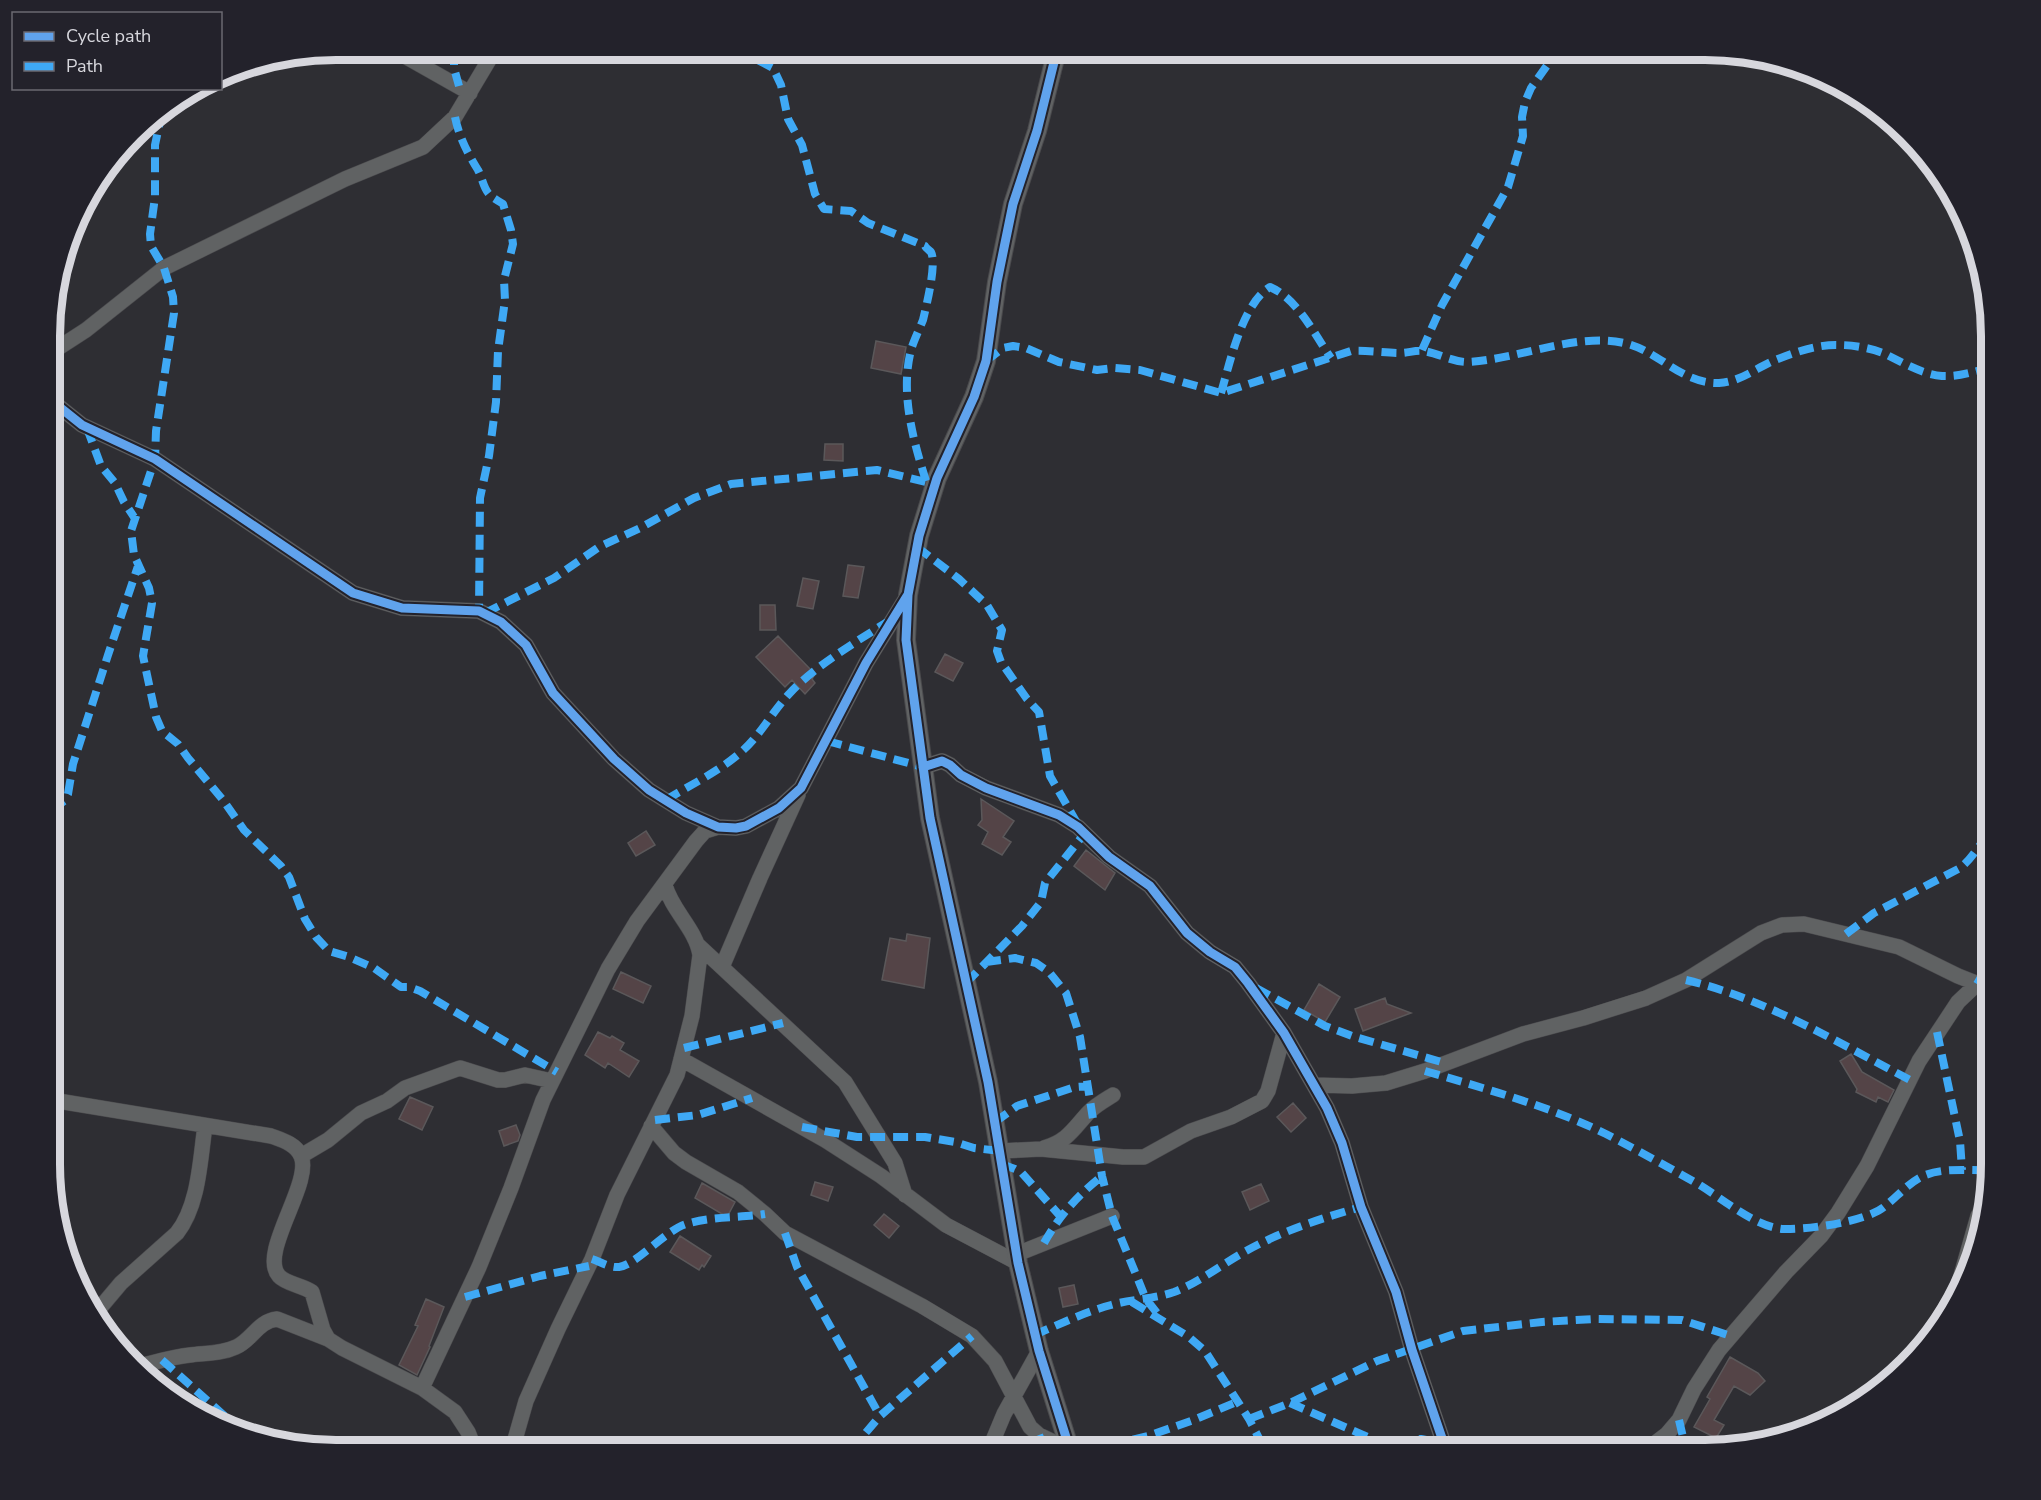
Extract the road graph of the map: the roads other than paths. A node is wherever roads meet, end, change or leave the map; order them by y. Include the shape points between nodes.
1 (412, 60) edge
2 (489, 60) edge
3 (1055, 60) edge
4 (470, 93) junction
5 (60, 347) edge
6 (60, 407) edge
7 (908, 595) junction
8 (923, 767) junction
9 (801, 788) junction
10 (718, 827) junction
11 (665, 885) junction
12 (698, 945) junction
13 (722, 967) junction
14 (1981, 985) edge
15 (1981, 988) edge
16 (1284, 1033) junction
17 (681, 1059) junction
18 (552, 1081) junction
19 (1314, 1084) junction
20 (1113, 1095) dead end
21 (60, 1101) edge
22 (205, 1126) junction
23 (651, 1126) junction
24 (1041, 1149) junction
25 (1000, 1151) junction
26 (301, 1156) junction
27 (905, 1195) junction
28 (1112, 1216) dead end
29 (1018, 1258) junction
30 (101, 1307) edge
31 (328, 1338) junction
32 (1039, 1351) junction
33 (146, 1364) edge
34 (422, 1388) junction
35 (1014, 1396) junction
36 (471, 1440) edge
37 (515, 1440) edge
38 (994, 1440) edge
39 (1049, 1440) edge
40 (1067, 1440) edge
41 (1443, 1440) edge
42 (1659, 1440) edge

1 - 4 street
2 - 4 street
3 - 7 street via 1013,204 986,361 938,478 919,536
4 - 5 street via 455,117 423,147 345,179 164,268
6 - 10 street via 82,425 155,459 353,593 402,608 479,610 501,622 526,645 553,693 614,759 650,790
7 - 8 street via 906,640
7 - 9 street via 866,663
8 - 16 street via 942,761 986,788 1059,815 1078,827 1109,858 1150,886 1191,937 1235,967
8 - 25 street via 930,818
9 - 10 street via 779,808 746,826
9 - 13 street
10 - 11 street via 701,835
11 - 12 street
11 - 18 street via 608,969
12 - 13 street
12 - 17 street via 700,964
13 - 27 street via 845,1082 895,1163
14 - 19 street via 1899,947 1804,924 1782,925 1761,933 1686,980 1646,998 1523,1035 1386,1083
15 - 42 street via 1958,1002 1919,1061 1867,1166 1838,1213 1719,1350 1679,1420
16 - 19 street
16 - 24 street via 1268,1091 1251,1108 1191,1131 1144,1157
17 - 23 street
17 - 27 street via 825,1140
18 - 26 street via 525,1075 498,1080 460,1068 405,1089 361,1113
18 - 34 street via 479,1267
19 - 41 street via 1342,1143 1361,1207 1396,1292
20 - 24 street via 1091,1110 1067,1137
21 - 22 street
22 - 26 street via 271,1136 285,1141
22 - 30 street via 194,1196 185,1223
23 - 35 street via 674,1153 738,1192 785,1233 972,1336 995,1361
23 - 37 street via 526,1401
24 - 25 street
25 - 29 street
26 - 31 street via 303,1169 278,1242 275,1270 280,1278 312,1292
27 - 29 street via 946,1225
28 - 29 street
29 - 32 street
31 - 33 street via 277,1319 268,1320 249,1339 231,1349
31 - 34 street
32 - 35 street
32 - 40 street
34 - 36 street via 455,1412
35 - 38 street
35 - 39 street via 1030,1427

